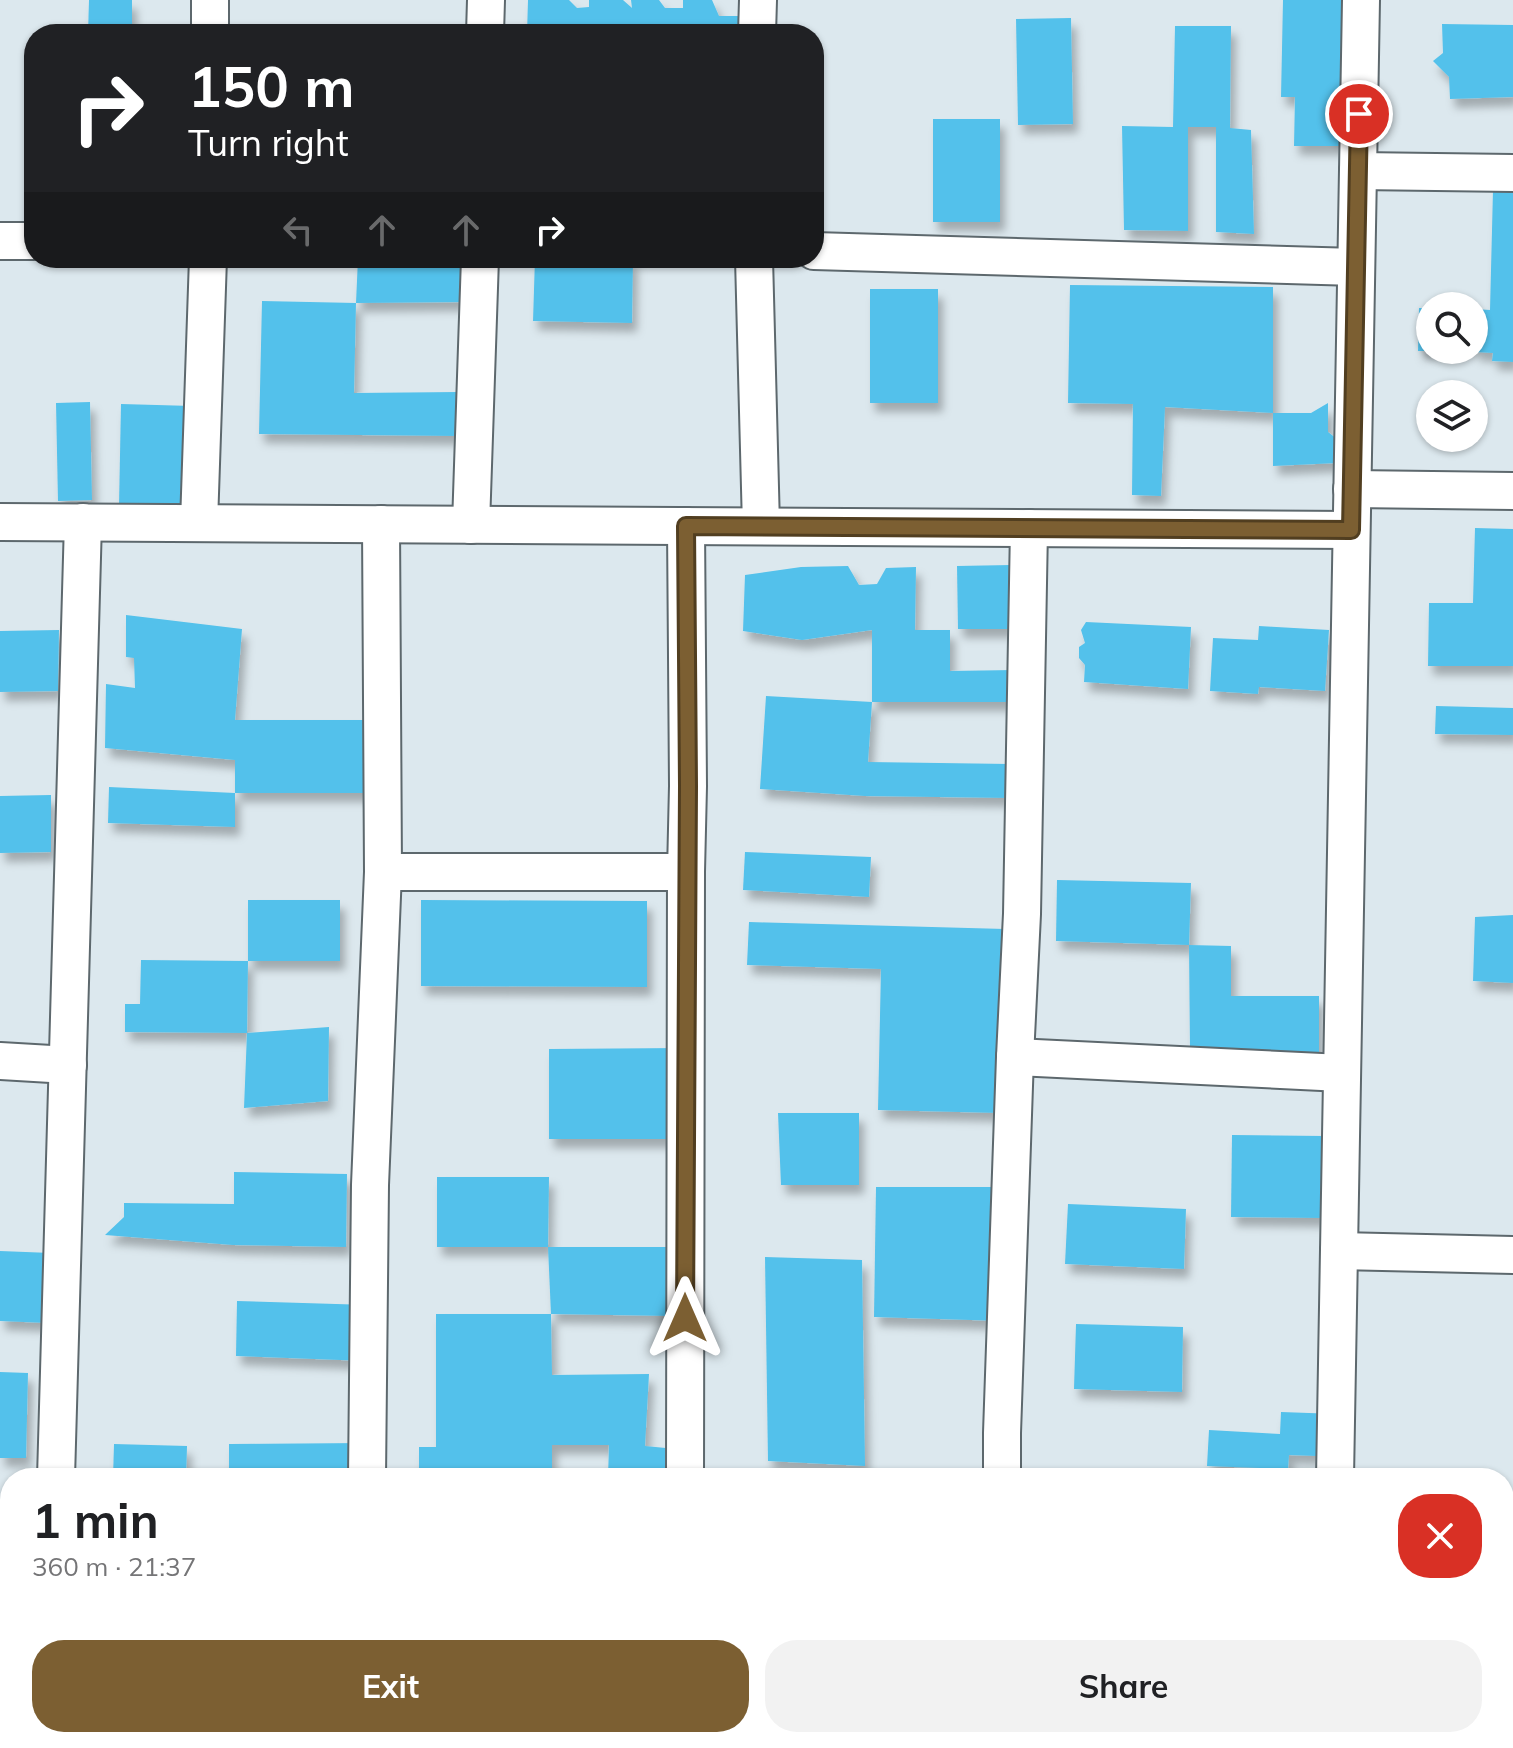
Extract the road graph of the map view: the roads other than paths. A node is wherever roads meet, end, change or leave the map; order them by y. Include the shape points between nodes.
1 (210, 0) edge
2 (486, 0) edge
3 (758, 0) edge
4 (1361, 0) edge
5 (210, 24) edge
6 (485, 24) edge
7 (757, 24) edge
8 (1358, 171) junction
9 (1513, 173) edge
10 (0, 241) edge
11 (24, 241) edge
12 (824, 251) edge
13 (1356, 267) junction
14 (208, 268) edge
15 (480, 268) edge
16 (754, 268) edge
17 (1352, 489) junction
18 (1513, 491) edge
19 (0, 522) edge
20 (83, 522) junction
21 (199, 523) junction
22 (381, 524) junction
23 (471, 525) junction
24 (686, 526) junction
25 (761, 526) junction
26 (1029, 528) junction
27 (1351, 530) junction
28 (383, 872) junction
29 (686, 872) junction
30 (1015, 1057) junction
31 (0, 1061) edge
32 (68, 1065) junction
33 (1342, 1073) junction
34 (1339, 1251) junction
35 (1513, 1255) edge
36 (56, 1468) edge
37 (367, 1468) edge
38 (685, 1468) edge
39 (1002, 1468) edge
40 (1335, 1468) edge

1 - 5 street
2 - 6 street
3 - 7 street
4 - 8 street
8 - 9 street
8 - 13 street
10 - 11 street
12 - 13 street
13 - 17 street
14 - 21 street
15 - 23 street
16 - 25 street
17 - 18 street
17 - 27 street
19 - 20 street
20 - 21 street
20 - 32 street
21 - 22 street
22 - 23 street
22 - 28 street
23 - 24 street
24 - 25 street
24 - 29 street
25 - 26 street
26 - 27 street
26 - 30 street
27 - 33 street
28 - 29 street
28 - 37 street via 370,1185
29 - 38 street
30 - 33 street
30 - 39 street
31 - 32 street
32 - 36 street
33 - 34 street
34 - 35 street
34 - 40 street

